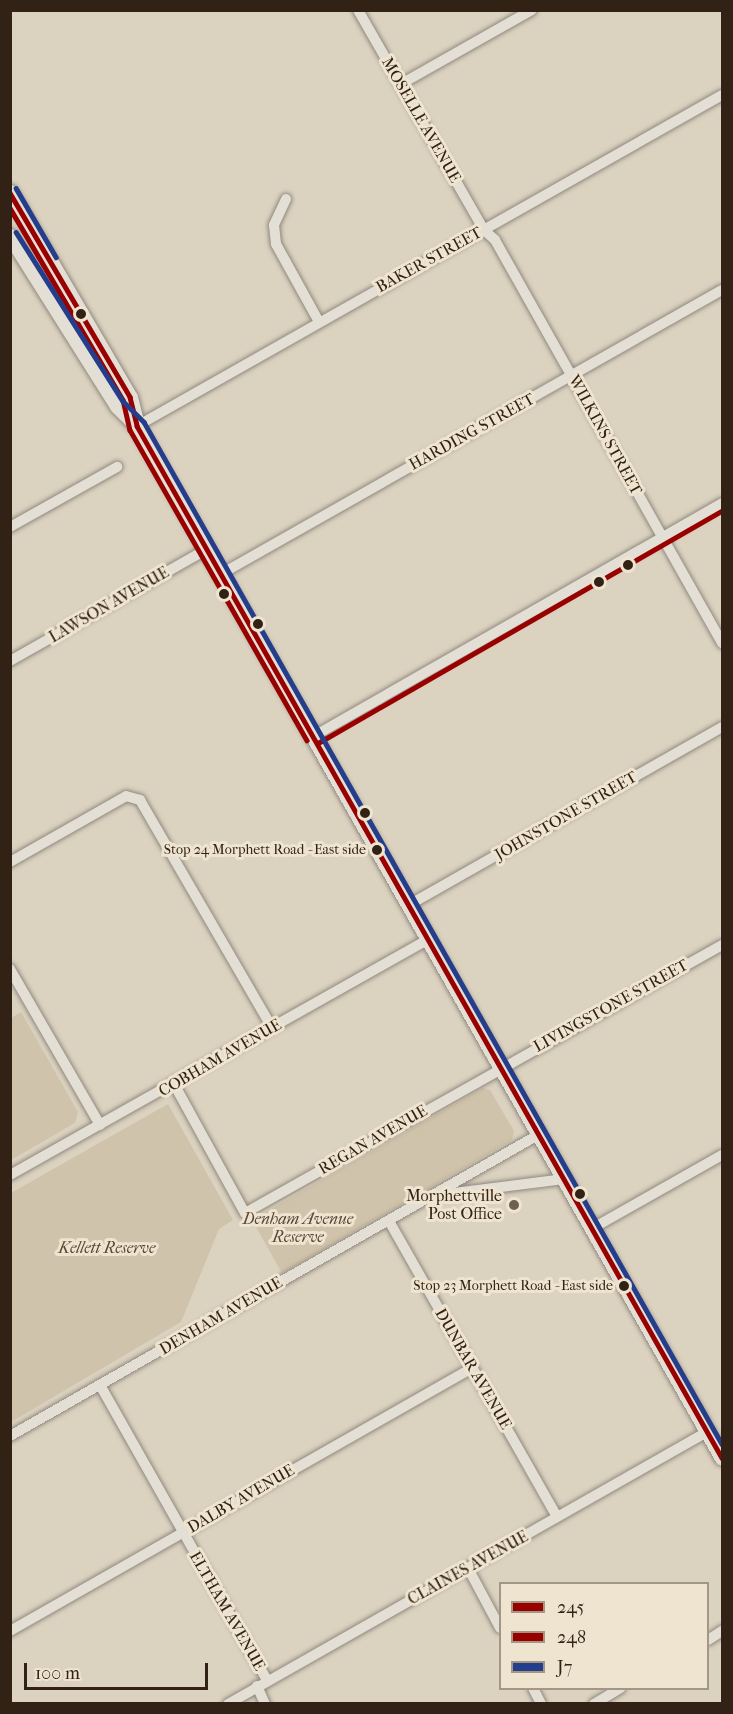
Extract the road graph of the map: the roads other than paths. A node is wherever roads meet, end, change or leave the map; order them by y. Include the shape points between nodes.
1 (358, 10) edge
2 (532, 10) edge
3 (401, 84) junction
4 (723, 95) edge
5 (10, 192) edge
6 (286, 199) dead end
7 (483, 230) junction
8 (10, 236) edge
9 (723, 290) edge
10 (319, 322) junction
11 (572, 375) junction
12 (137, 426) junction
13 (117, 467) dead end
14 (723, 503) edge
15 (10, 527) edge
16 (662, 537) junction
17 (207, 549) junction
18 (221, 574) junction
19 (723, 643) edge
20 (10, 661) edge
21 (723, 727) edge
22 (314, 736) junction
23 (10, 862) edge
24 (409, 905) junction
25 (429, 939) junction
26 (723, 945) edge
27 (10, 969) edge
28 (272, 1028) junction
29 (500, 1067) junction
30 (174, 1084) junction
31 (100, 1125) junction
32 (538, 1135) junction
33 (723, 1155) edge
34 (10, 1175) edge
35 (564, 1179) junction
36 (432, 1196) junction
37 (388, 1221) junction
38 (593, 1228) junction
39 (472, 1368) junction
40 (100, 1385) junction
41 (707, 1432) junction
42 (10, 1436) edge
43 (723, 1458) edge
44 (557, 1518) junction
45 (183, 1533) junction
46 (468, 1568) junction
47 (499, 1624) edge
48 (10, 1631) edge
49 (723, 1631) edge
50 (709, 1639) edge
51 (262, 1683) junction
52 (534, 1690) edge
53 (619, 1690) edge
54 (228, 1704) edge
55 (265, 1704) edge
56 (541, 1704) edge
57 (594, 1704) edge

1 - 3 street, MOSELLE AVENUE
2 - 3 street
3 - 7 street, MOSELLE AVENUE
4 - 7 street, BAKER STREET
5 - 12 main road via 130,397
6 - 10 street via 274,225 276,244
7 - 10 street, BAKER STREET
7 - 11 street, WILKINS STREET via 495,240
8 - 12 main road via 117,406
9 - 11 street, HARDING STREET
10 - 12 street, BAKER STREET
11 - 16 street, WILKINS STREET
11 - 18 street, HARDING STREET
12 - 17 main road
13 - 15 street
14 - 16 street
16 - 19 street, WILKINS STREET
16 - 22 street
17 - 18 main road
17 - 20 street, LAWSON AVENUE
18 - 22 main road
21 - 24 street, JOHNSTONE STREET
22 - 24 main road
23 - 28 street via 126,796 140,800
24 - 25 main road
25 - 28 street, COBHAM AVENUE
25 - 29 main road
26 - 29 street, LIVINGSTONE STREET
27 - 31 street
28 - 30 street, COBHAM AVENUE
29 - 30 street, REGAN AVENUE via 245,1213
29 - 32 main road
30 - 31 street, COBHAM AVENUE
31 - 34 street, COBHAM AVENUE
32 - 35 main road
32 - 36 street, DENHAM AVENUE
33 - 38 street
35 - 36 street, DENHAM AVENUE
35 - 38 main road
36 - 37 street, DENHAM AVENUE
37 - 39 street, DUNBAR AVENUE
37 - 40 street, DENHAM AVENUE
38 - 41 main road
39 - 44 street, DUNBAR AVENUE
39 - 45 street, DALBY AVENUE
40 - 42 street, DENHAM AVENUE
40 - 45 street, ELTHAM AVENUE
41 - 43 main road
41 - 44 street, CLAINES AVENUE
44 - 46 street, CLAINES AVENUE
45 - 48 street, DALBY AVENUE
45 - 51 street, ELTHAM AVENUE
46 - 47 street
46 - 51 street, CLAINES AVENUE
49 - 50 street
51 - 54 street, CLAINES AVENUE
51 - 55 street, ELTHAM AVENUE
52 - 56 street
53 - 57 street

